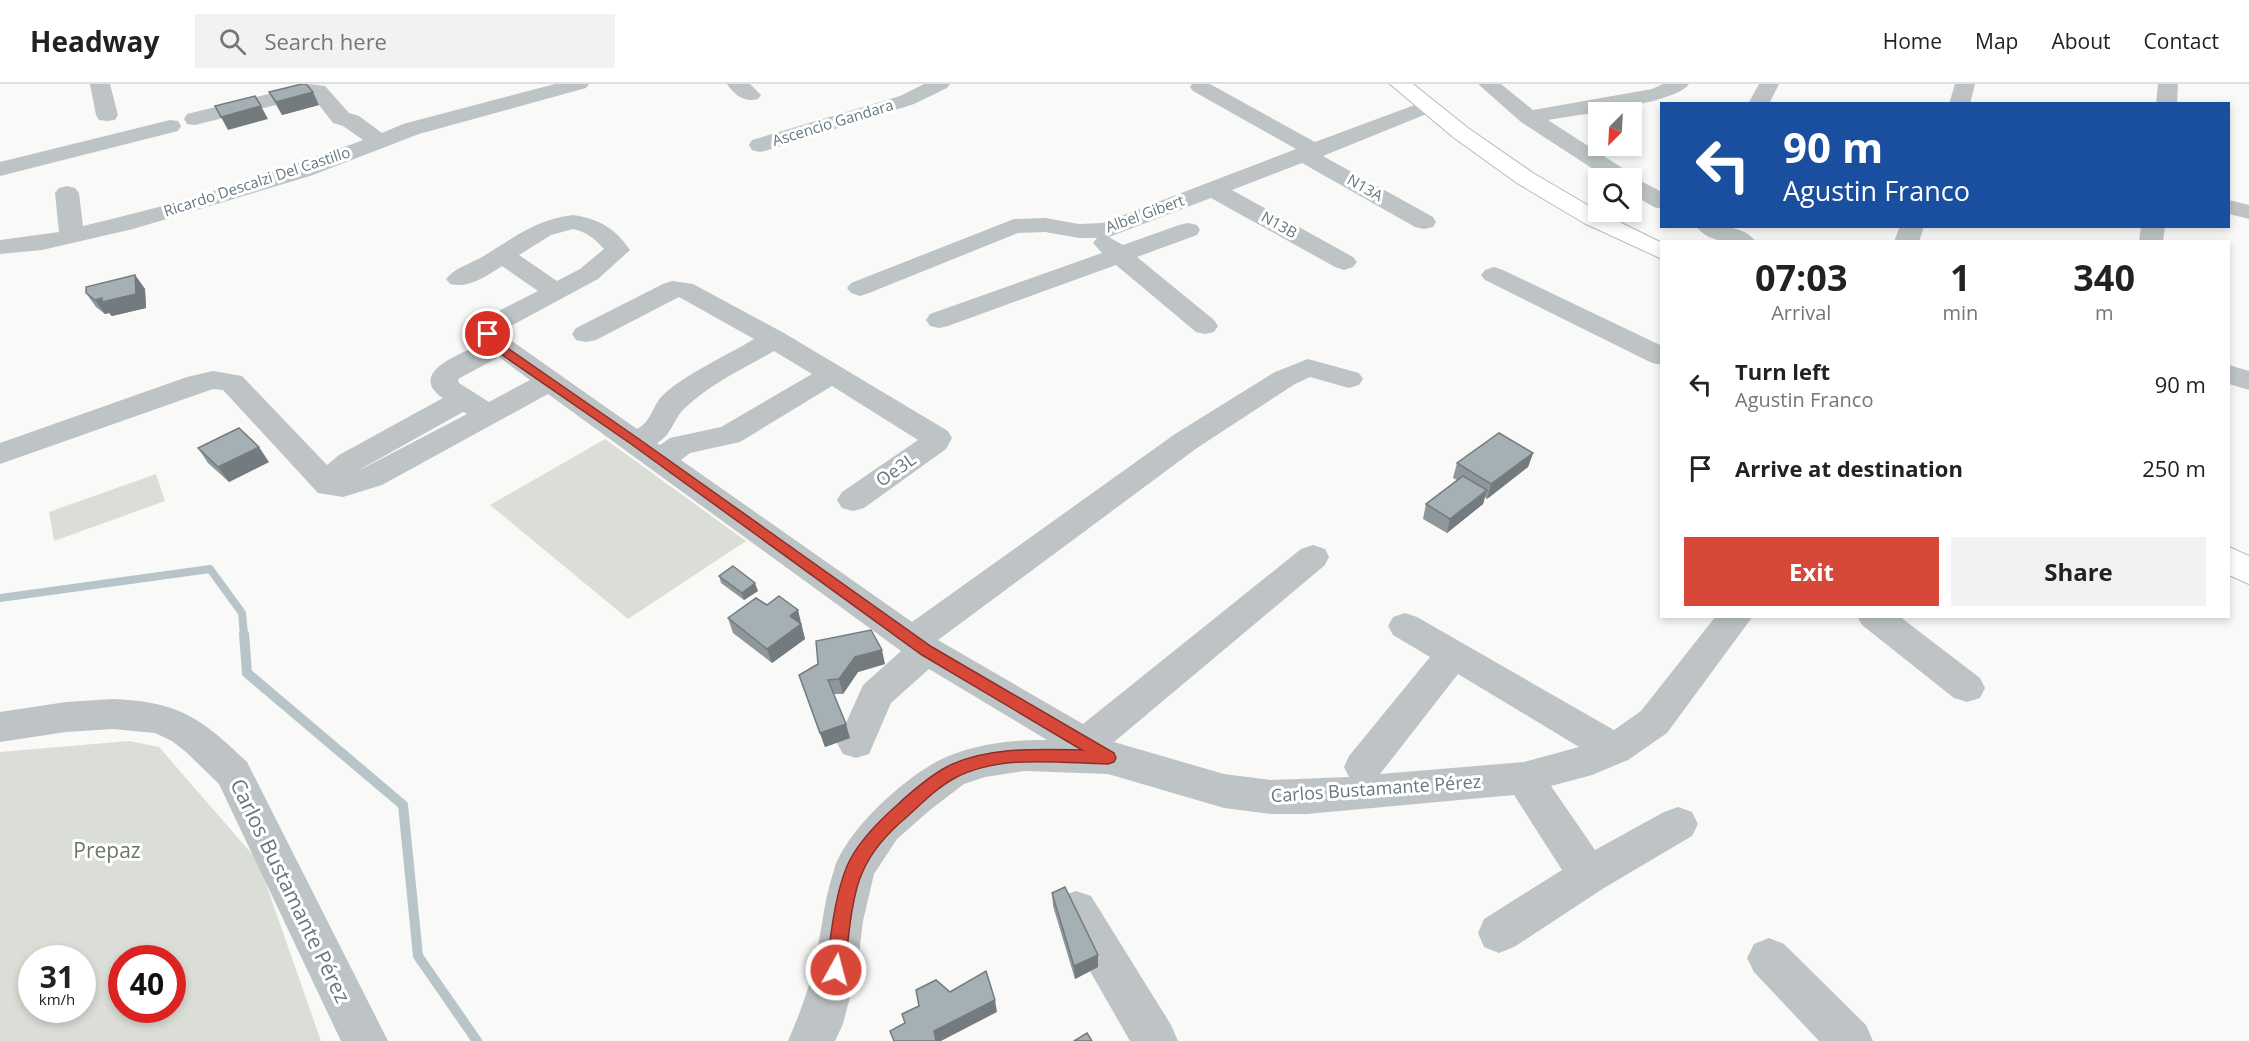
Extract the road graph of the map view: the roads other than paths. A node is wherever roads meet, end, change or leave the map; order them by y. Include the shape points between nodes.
1 (100, 84) edge
2 (579, 84) edge
3 (940, 84) edge
4 (1400, 84) edge
5 (1488, 84) edge
6 (1678, 84) edge
7 (1965, 84) edge
8 (2168, 84) edge
9 (323, 86) edge
10 (1200, 87) dead end
11 (1960, 102) edge
12 (2166, 102) edge
13 (1427, 107) junction
14 (107, 115) dead end
15 (1529, 117) junction
16 (195, 119) dead end
17 (170, 126) dead end
18 (381, 142) junction
19 (760, 145) dead end
20 (1305, 148) junction
21 (1607, 168) edge
22 (0, 169) edge
23 (1215, 179) junction
24 (1642, 190) edge
25 (68, 193) dead end
26 (1660, 201) edge
27 (2230, 207) edge
28 (2249, 212) edge
29 (1424, 222) dead end
30 (1712, 228) edge
31 (1188, 230) dead end
32 (1091, 232) junction
33 (72, 236) junction
34 (1740, 240) edge
35 (0, 246) edge
36 (1660, 251) edge
37 (1119, 254) junction
38 (502, 255) junction
39 (1344, 262) dead end
40 (1494, 275) dead end
41 (459, 279) dead end
42 (860, 288) dead end
43 (557, 292) junction
44 (939, 320) dead end
45 (1205, 326) dead end
46 (586, 334) dead end
47 (774, 339) junction
48 (499, 347) junction
49 (1660, 356) edge
50 (832, 374) junction
51 (2230, 374) edge
52 (1348, 380) dead end
53 (550, 381) junction
54 (2249, 381) edge
55 (475, 407) junction
56 (647, 451) junction
57 (0, 454) edge
58 (853, 500) dead end
59 (1313, 557) dead end
60 (2230, 560) edge
61 (2249, 572) edge
62 (1734, 618) edge
63 (1877, 618) edge
64 (1405, 626) dead end
65 (920, 646) junction
66 (1453, 654) junction
67 (1967, 688) dead end
68 (0, 727) edge
69 (856, 743) dead end
70 (1615, 749) junction
71 (1096, 752) junction
72 (1363, 767) dead end
73 (1524, 778) junction
74 (1678, 824) dead end
75 (1589, 875) junction
76 (1076, 910) edge
77 (1499, 933) dead end
78 (1769, 958) dead end
79 (364, 1041) edge
80 (811, 1041) edge
81 (1155, 1041) edge
82 (1850, 1041) edge

1 - 14 street
2 - 18 street, Ricardo Descalzi Del Castillo via 411,129
3 - 19 street, Ascencio Gandara via 907,100
4 - 13 main road
5 - 15 street
6 - 15 street via 1658,94
7 - 11 street
8 - 12 street
9 - 16 street
9 - 18 street via 318,90 341,118
10 - 20 street, N13A
13 - 20 street, Albel Gibert
13 - 36 main road via 1542,188
15 - 21 street
17 - 22 street
18 - 33 street, Ricardo Descalzi Del Castillo via 302,171
20 - 23 street, Albel Gibert
20 - 29 street, N13A
23 - 32 street, Albel Gibert via 1106,230
23 - 39 street, N13B
24 - 26 street
25 - 33 street
27 - 28 street
30 - 34 street
31 - 37 street
32 - 37 street
32 - 42 street, Albel Gibert via 1028,224 1014,226
33 - 35 street, Ricardo Descalzi Del Castillo
37 - 44 street
37 - 45 street
38 - 41 street
38 - 43 street
38 - 43 street via 557,223 579,221 609,238 618,250 604,264
40 - 49 street
43 - 48 street via 496,323 488,334
46 - 47 street via 678,287
47 - 50 street
47 - 56 street via 672,402
48 - 53 street
48 - 55 street via 444,379 446,387
50 - 56 street via 730,435
50 - 58 street, Oe3L via 937,438
51 - 54 street
52 - 65 street via 1308,368 1285,378 1186,441
53 - 55 street
53 - 56 street
55 - 57 street via 371,478 343,487 329,486 232,382 224,380 197,383
56 - 65 street
59 - 71 street
60 - 61 main road
62 - 70 street, Carlos Bustamante Pérez via 1654,722
63 - 67 street
64 - 66 street
65 - 69 street via 876,695
65 - 71 street
66 - 70 street
66 - 72 street
68 - 79 street, Carlos Bustamante Pérez via 86,714 140,716 177,726 209,750 233,773
70 - 73 street, Carlos Bustamante Pérez
71 - 73 street, Carlos Bustamante Pérez via 1224,791 1271,797
71 - 80 street, Carlos Bustamante Pérez via 1025,755 985,761 950,773 884,827 855,868 842,921 836,970
73 - 75 street
74 - 75 street
75 - 77 street
76 - 81 street
78 - 82 street

